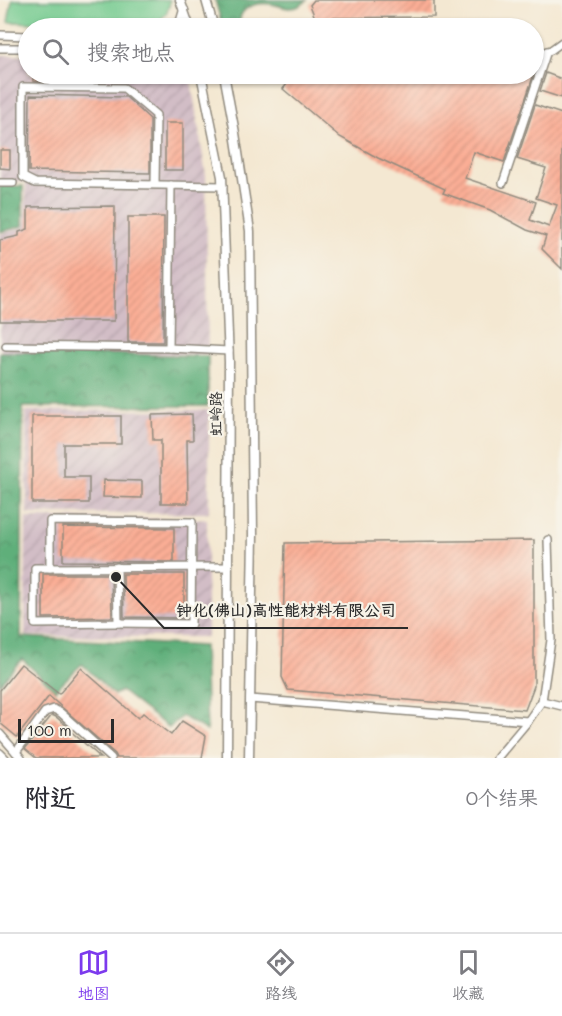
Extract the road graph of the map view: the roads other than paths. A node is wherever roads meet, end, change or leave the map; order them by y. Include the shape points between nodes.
1 (180, 0) edge
2 (206, 0) edge
3 (184, 10) junction
4 (182, 18) edge
5 (187, 18) edge
6 (211, 18) edge
7 (0, 35) edge
8 (18, 36) edge
9 (562, 42) edge
10 (0, 48) edge
11 (18, 48) edge
12 (547, 51) junction
13 (544, 52) edge
14 (544, 60) edge
15 (203, 84) edge
16 (226, 84) edge
17 (536, 84) edge
18 (0, 183) edge
19 (13, 183) dead end
20 (503, 183) dead end
21 (154, 185) junction
22 (171, 185) junction
23 (223, 186) junction
24 (6, 346) dead end
25 (169, 348) junction
26 (229, 351) junction
27 (548, 540) dead end
28 (117, 567) junction
29 (191, 567) junction
30 (228, 567) junction
31 (50, 568) junction
32 (118, 623) junction
33 (250, 699) junction
34 (542, 701) junction
35 (562, 706) edge
36 (528, 721) junction
37 (0, 734) edge
38 (0, 753) edge
39 (19, 755) edge
40 (5, 758) edge
41 (111, 758) edge
42 (227, 758) edge
43 (249, 758) edge
44 (497, 758) edge

1 - 3 main road
2 - 6 main road
3 - 4 main road
3 - 5 main road
7 - 8 street
9 - 12 street
10 - 11 street
12 - 13 street
12 - 14 street
15 - 23 main road, 虹岭路
16 - 33 main road via 250,231
17 - 20 street
18 - 19 street
21 - 21 street via 34,183 23,177 23,87 124,88 156,115
21 - 22 street
22 - 23 street
22 - 25 street
23 - 26 main road, 虹岭路
24 - 25 street
25 - 26 street
26 - 30 main road, 虹岭路
27 - 34 street via 551,640
28 - 29 street
28 - 31 street
28 - 32 street
29 - 30 street
29 - 31 street via 192,522 50,521
29 - 32 street via 190,624
30 - 42 main road, 虹岭路
31 - 32 street via 35,568 35,624
33 - 36 street
33 - 43 main road
34 - 35 street
34 - 36 street
36 - 44 street
37 - 39 street
38 - 40 street
39 - 41 street via 45,712 54,709

